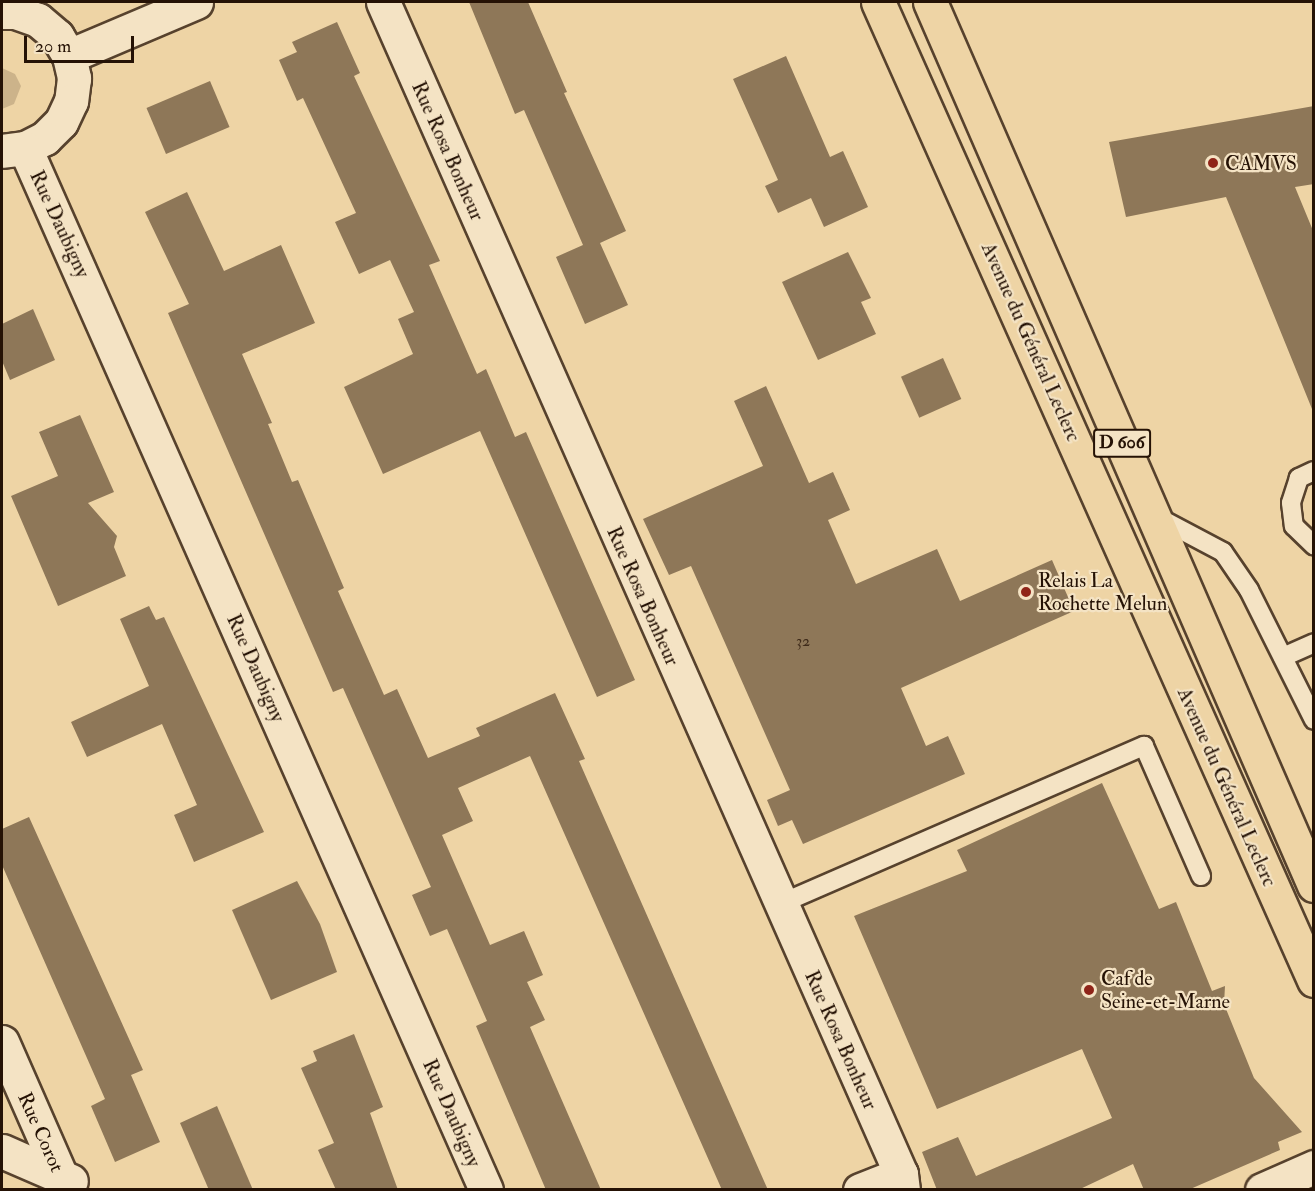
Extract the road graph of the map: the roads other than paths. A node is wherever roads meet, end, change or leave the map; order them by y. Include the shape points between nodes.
1 (196, 2) edge
2 (383, 2) edge
3 (878, 2) edge
4 (930, 2) edge
5 (2, 12) edge
6 (69, 56) junction
7 (13, 149) edge
8 (1314, 471) edge
9 (1154, 516) junction
10 (1314, 545) edge
11 (1314, 643) edge
12 (1283, 657) junction
13 (1314, 720) edge
14 (1201, 876) dead end
15 (1314, 885) edge
16 (780, 904) junction
17 (1314, 980) edge
18 (2, 1042) edge
19 (2, 1151) edge
20 (1314, 1167) edge
21 (902, 1182) edge
22 (71, 1185) edge
23 (486, 1190) edge
24 (860, 1190) edge
25 (1262, 1190) edge

1 - 6 street
2 - 16 street, Rue Rosa Bonheur
3 - 17 main road, Avenue du Général Leclerc / D 606
4 - 9 main road, Avenue du Général Leclerc / D 606
5 - 6 street via 38,20 57,36
6 - 7 street via 74,78 71,101 61,122 45,138
7 - 23 street, Rue Daubigny
8 - 10 lane via 1299,477 1291,503 1294,526
9 - 12 lane via 1223,552 1249,590
9 - 15 main road, Avenue du Général Leclerc / D 606
11 - 12 lane
12 - 13 lane
14 - 16 lane via 1144,746
16 - 21 street, Rue Rosa Bonheur
18 - 22 street, Rue Corot
19 - 22 street
20 - 25 street
21 - 24 street

